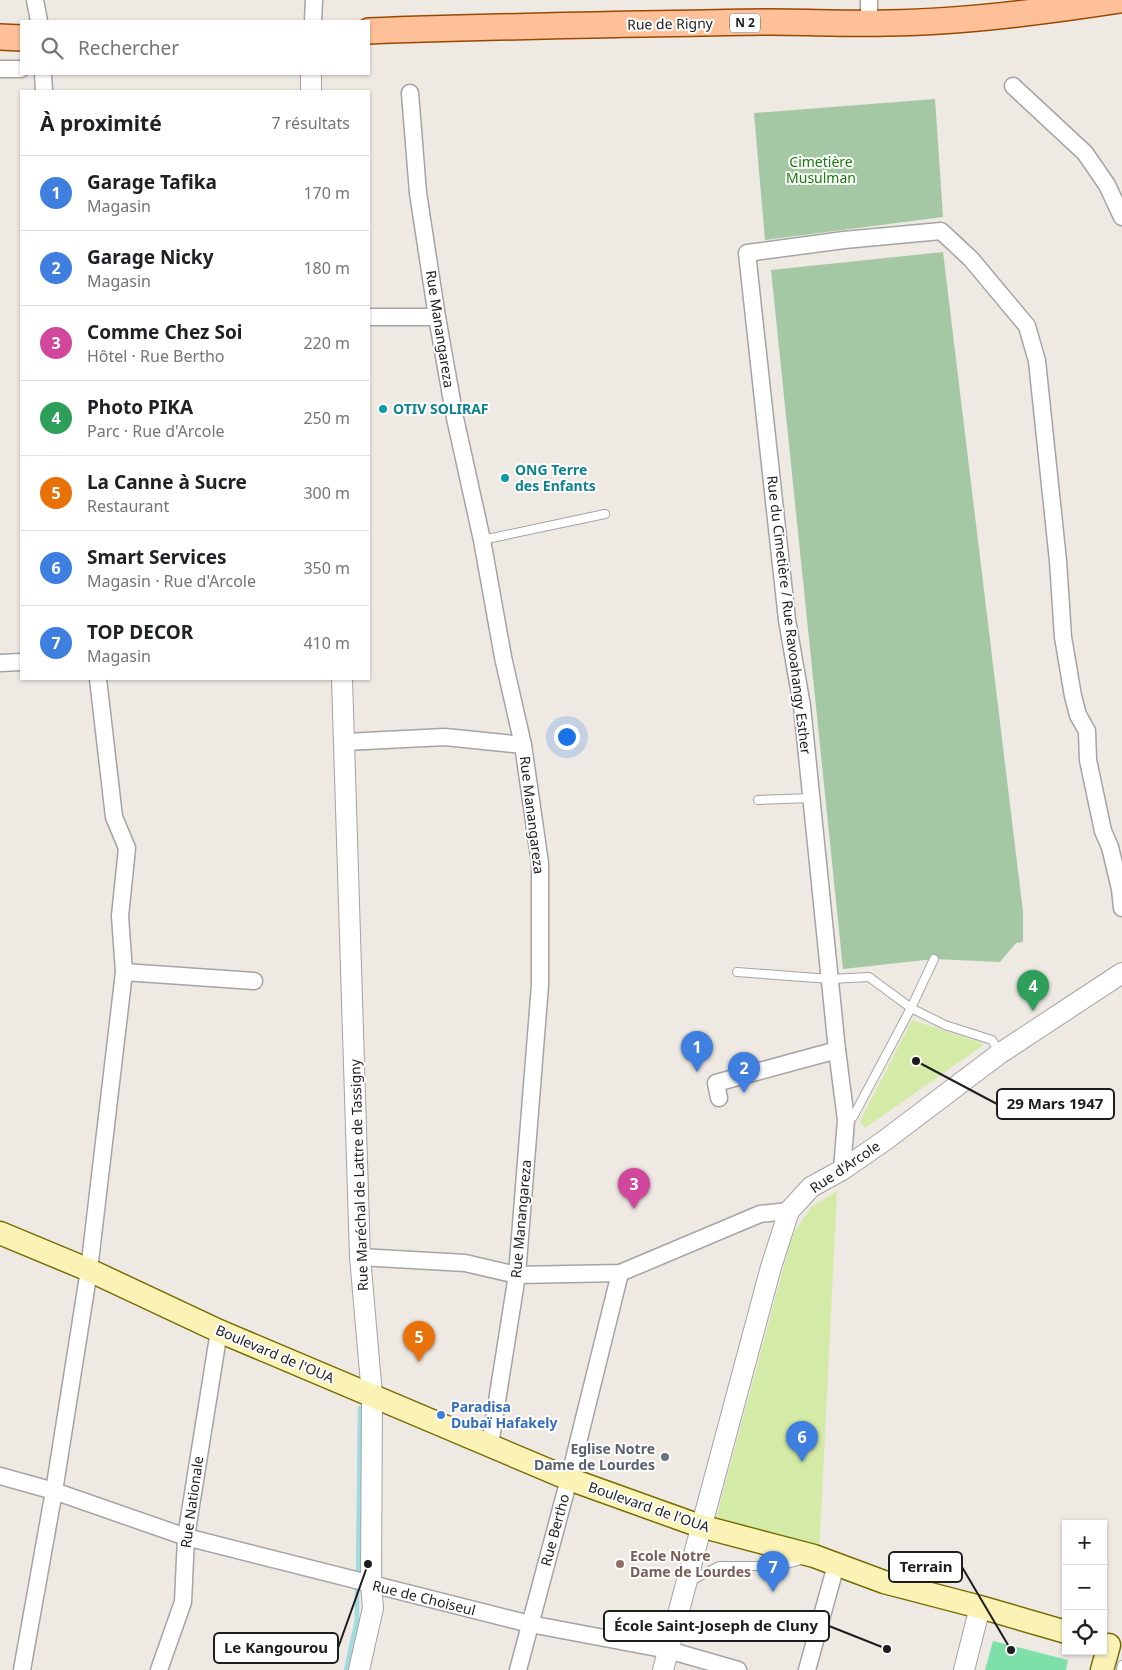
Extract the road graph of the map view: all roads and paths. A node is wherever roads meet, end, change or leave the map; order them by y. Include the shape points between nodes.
1 (35, 0) edge
2 (314, 0) edge
3 (1120, 0) edge
4 (1051, 5) edge
5 (869, 12) edge
6 (39, 20) edge
7 (313, 20) edge
8 (370, 31) edge
9 (0, 38) edge
10 (20, 38) edge
11 (0, 69) edge
12 (20, 69) edge
13 (43, 75) edge
14 (311, 75) edge
15 (1013, 86) dead end
16 (44, 90) edge
17 (311, 90) edge
18 (410, 92) dead end
19 (1122, 217) edge
20 (370, 317) edge
21 (437, 317) junction
22 (605, 514) dead end
23 (482, 540) junction
24 (20, 662) edge
25 (0, 663) edge
26 (98, 680) edge
27 (342, 680) edge
28 (345, 742) junction
29 (522, 745) junction
30 (812, 798) junction
31 (758, 800) dead end
32 (1122, 908) edge
33 (934, 959) dead end
34 (124, 972) junction
35 (737, 972) dead end
36 (1122, 973) edge
37 (830, 979) junction
38 (254, 981) dead end
39 (910, 1008) junction
40 (837, 1050) junction
41 (1000, 1054) junction
42 (719, 1098) dead end
43 (846, 1120) junction
44 (842, 1170) junction
45 (789, 1211) junction
46 (0, 1233) edge
47 (360, 1258) junction
48 (89, 1270) junction
49 (620, 1273) junction
50 (516, 1275) junction
51 (219, 1331) junction
52 (372, 1395) junction
53 (490, 1445) junction
54 (0, 1476) edge
55 (569, 1479) junction
56 (54, 1492) junction
57 (700, 1526) junction
58 (186, 1537) junction
59 (814, 1556) junction
60 (836, 1565) junction
61 (687, 1583) junction
62 (371, 1585) junction
63 (980, 1607) junction
64 (530, 1624) junction
65 (1062, 1631) edge
66 (1111, 1645) edge
67 (668, 1650) junction
68 (1122, 1665) edge
69 (22, 1670) edge
70 (159, 1670) edge
71 (359, 1670) edge
72 (518, 1670) edge
73 (663, 1670) edge
74 (738, 1670) edge
75 (807, 1670) edge
76 (964, 1670) edge
77 (1102, 1670) edge
78 (1121, 1670) edge

1 - 6 street
2 - 7 street
3 - 4 main road, Rue de Rigny / N 2
4 - 5 main road, Rue de Rigny / N 2 via 939,21
5 - 8 main road, Rue de Rigny / N 2 via 772,22
9 - 10 main road
11 - 12 street
13 - 16 street
14 - 17 street
15 - 19 street via 1085,153 1107,186
18 - 21 street, Rue Manangareza via 418,193
20 - 21 street
21 - 23 street, Rue Manangareza
22 - 23 lane
23 - 29 street, Rue Manangareza
24 - 25 street
26 - 34 street via 114,817 127,848 120,916
27 - 28 street, Rue Maréchal de Lattre de Tassigny
28 - 29 street via 445,737
28 - 47 street, Rue Maréchal de Lattre de Tassigny
29 - 50 street, Rue Manangareza via 540,863 540,985
30 - 31 lane
30 - 32 street, Rue du Cimetière / Rue Ravoahangy Esther via 802,706 787,620 747,253 941,231 971,259 1027,326 1037,360 1063,637 1073,696 1087,731 1088,760
30 - 37 street, Rue du Cimetière / Rue Ravoahangy Esther
33 - 39 lane
34 - 38 street
34 - 48 street
35 - 37 lane
36 - 41 street, Rue d'Arcole
37 - 39 lane via 870,977
37 - 40 street, Rue du Cimetière / Rue Ravoahangy Esther
39 - 41 lane via 945,1025 992,1040
39 - 43 lane via 853,1117
40 - 42 street via 716,1083
40 - 43 street, Rue du Cimetière / Rue Ravoahangy Esther
41 - 44 street, Rue d'Arcole
43 - 44 street, Rue du Cimetière / Rue Ravoahangy Esther
44 - 45 street, Rue d'Arcole via 811,1188
45 - 49 street via 760,1214
45 - 57 street, Rue d'Arcole
46 - 48 main road, Boulevard de l'OUA
47 - 50 street via 465,1263
47 - 52 street, Rue Maréchal de Lattre de Tassigny
48 - 51 main road, Boulevard de l'OUA
48 - 56 street
49 - 50 street
49 - 55 street, Rue Bertho
50 - 53 street, Rue Manangareza
51 - 52 main road, Boulevard de l'OUA
51 - 58 street, Rue Nationale
52 - 53 main road, Boulevard de l'OUA
52 - 62 street, Rue Maréchal de Lattre de Tassigny
53 - 55 main road, Boulevard de l'OUA
54 - 56 street, Rue de Choiseul
55 - 57 main road, Boulevard de l'OUA
55 - 64 street, Rue Bertho
56 - 58 street, Rue de Choiseul
56 - 69 street
57 - 59 main road, Boulevard de l'OUA
57 - 61 street, Rue d'Arcole
58 - 62 street, Rue de Choiseul
58 - 70 street, Rue Nationale via 183,1602
59 - 60 main road, Boulevard de l'OUA
59 - 61 lane via 779,1566 719,1566
60 - 63 main road, Boulevard de l'OUA via 884,1582
60 - 75 street
61 - 67 street, Rue d'Arcole
62 - 64 street, Rue de Choiseul
62 - 71 street, Rue Maréchal de Lattre de Tassigny via 373,1608
63 - 65 main road, Boulevard de l'OUA
63 - 76 street
64 - 67 street, Rue de Choiseul
64 - 72 street, Rue Bertho
66 - 77 main road
67 - 73 street, Rue d'Arcole
67 - 74 street, Rue de Choiseul
68 - 78 lane

